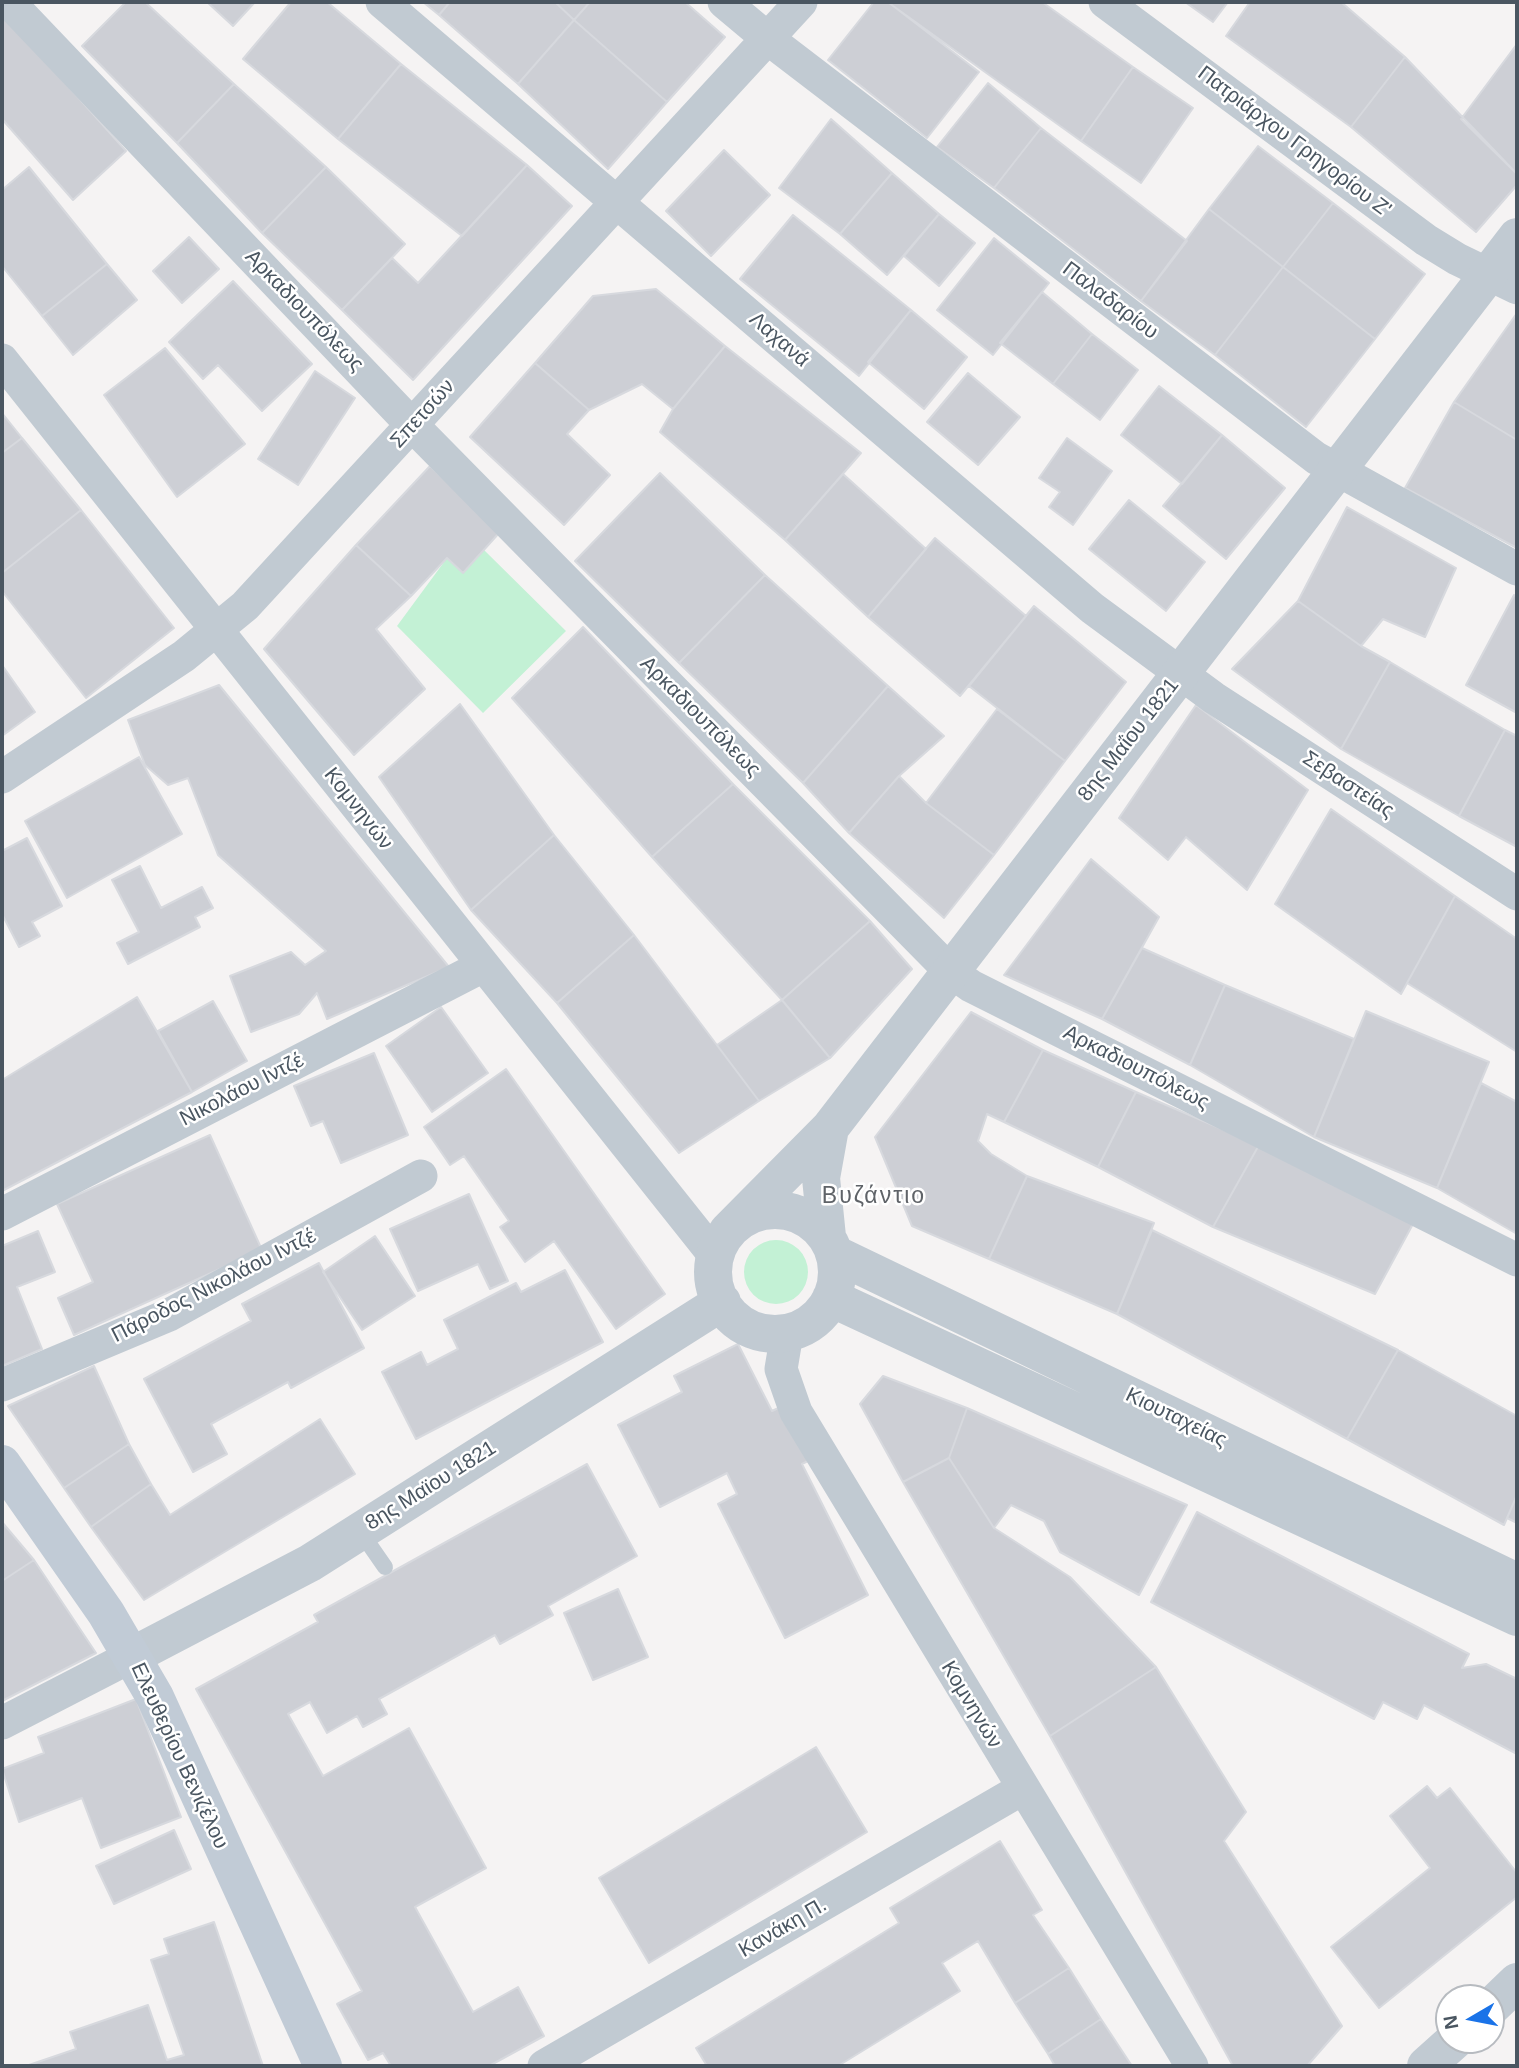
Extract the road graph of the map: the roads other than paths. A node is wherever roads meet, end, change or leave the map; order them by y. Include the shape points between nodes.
1 (9, 2) edge
2 (382, 2) edge
3 (724, 2) edge
4 (801, 2) edge
5 (1105, 2) edge
6 (767, 38) junction
7 (617, 202) junction
8 (1517, 237) edge
9 (1503, 281) edge
10 (2, 360) edge
11 (413, 426) junction
12 (1337, 470) junction
13 (1517, 569) edge
14 (217, 631) junction
15 (1179, 674) junction
16 (2, 776) edge
17 (1517, 894) edge
18 (483, 966) junction
19 (950, 971) junction
20 (830, 1128) junction
21 (421, 1176) dead end
22 (2, 1214) edge
23 (722, 1244) junction
24 (831, 1245) junction
25 (1517, 1261) edge
26 (831, 1298) junction
27 (722, 1302) junction
28 (787, 1333) junction
29 (2, 1385) edge
30 (2, 1464) edge
31 (360, 1531) junction
32 (386, 1567) dead end
33 (1517, 1582) edge
34 (1517, 1617) edge
35 (132, 1656) junction
36 (2, 1723) edge
37 (1022, 1789) junction
38 (1439, 2054) edge
39 (323, 2066) edge
40 (544, 2066) edge
41 (1192, 2066) edge
42 (1426, 2066) edge

1 - 11 street, Αρκαδιουπόλεως
2 - 7 street, Λαχανά
3 - 6 street, Παλαδαρίου
4 - 6 street, Σπετσών
5 - 9 street, Πατριάρχου Γρηγορίου Ζ' via 1426,240
6 - 7 street, Σπετσών
6 - 12 street, Παλαδαρίου
7 - 11 street, Σπετσών
7 - 15 street, Λαχανά via 1092,608
8 - 9 street, 8ης Μαΐου 1821
9 - 12 street, 8ης Μαΐου 1821
10 - 14 street, Κομνηνών
11 - 14 street, Σπετσών via 263,588
11 - 19 street, Αρκαδιουπόλεως
12 - 13 street, Παλαδαρίου
12 - 15 street, 8ης Μαΐου 1821
14 - 16 street, Σπετσών
14 - 18 street, Κομνηνών
15 - 17 street, Σεβαστείας
15 - 19 street, 8ης Μαΐου 1821
18 - 22 street, Νικολάου Ιντζέ
18 - 23 street, Κομνηνών
19 - 20 street, 8ης Μαΐου 1821
19 - 25 street, Αρκαδιουπόλεως via 971,986
20 - 23 street, 8ης Μαΐου 1821
20 - 24 street via 821,1171 822,1210
21 - 29 street, Πάροδος Νικολάου Ιντζέ via 169,1315
23 - 24 street via 751,1215 778,1210 806,1218
23 - 27 street via 715,1284
24 - 26 street via 836,1279
24 - 33 street, Κιουταχείας
26 - 28 street via 814,1321
26 - 34 street, Κιουταχείας
27 - 28 street via 748,1328
27 - 31 street, 8ης Μαϊου 1821
28 - 37 street, Κομνηνών via 781,1368 796,1412
30 - 35 main road, Ελευθερίου Βενιζέλου
31 - 32 lane
31 - 35 street, 8ης Μαϊου 1821 via 310,1563
35 - 36 street
35 - 39 main road, Ελευθερίου Βενιζέλου via 155,1697
37 - 40 street, Κανάκη Π.
37 - 41 street, Κομνηνών
38 - 42 street

